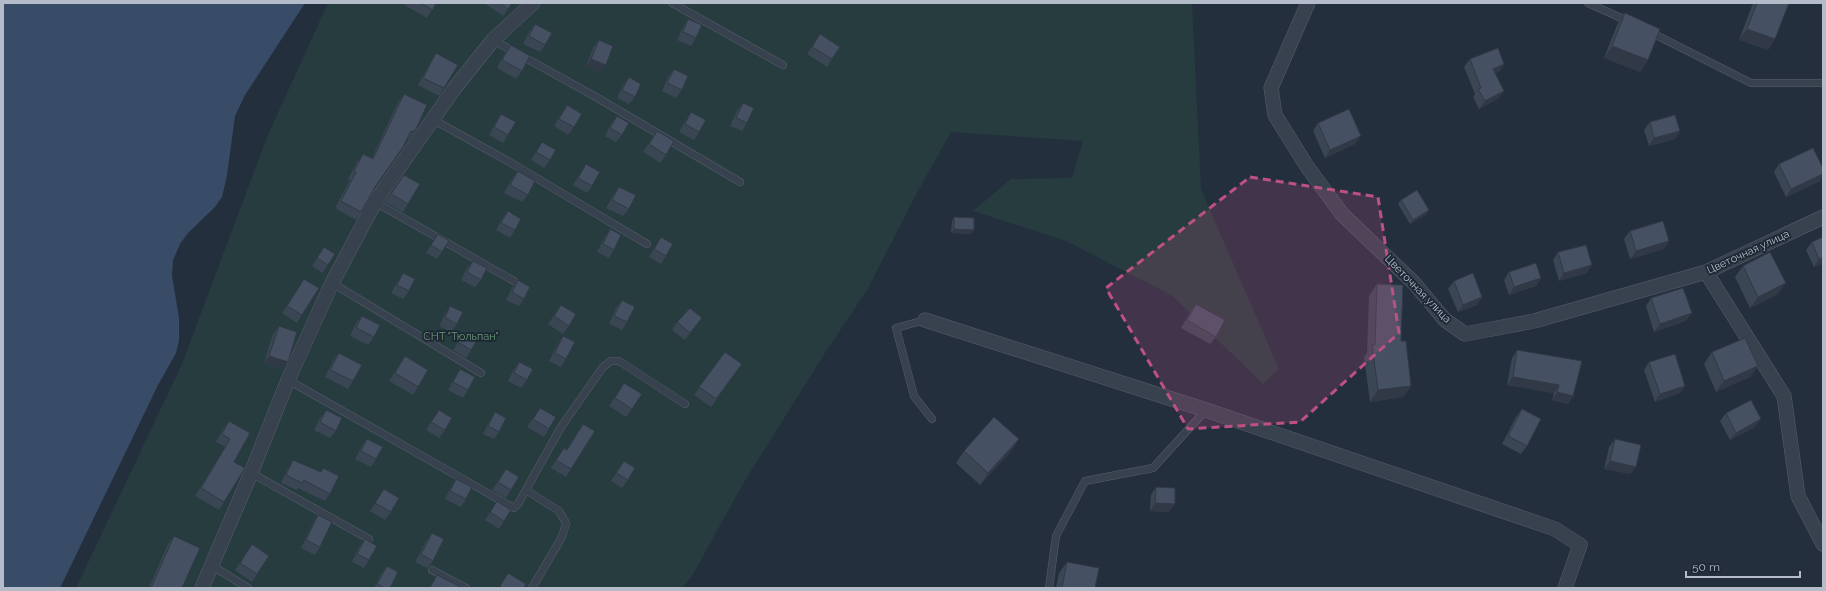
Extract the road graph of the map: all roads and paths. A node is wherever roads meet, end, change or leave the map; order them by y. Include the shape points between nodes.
1 (533, 3) edge
2 (672, 3) edge
3 (1308, 3) edge
4 (1588, 3) edge
5 (493, 40) junction
6 (782, 65) dead end
7 (1823, 84) edge
8 (432, 119) junction
9 (740, 182) dead end
10 (375, 202) junction
11 (1823, 216) edge
12 (648, 244) dead end
13 (1706, 272) junction
14 (514, 280) dead end
15 (332, 283) junction
16 (925, 320) joint
17 (481, 373) dead end
18 (288, 380) junction
19 (685, 404) dead end
20 (1206, 410) junction
21 (932, 419) dead end
22 (251, 473) junction
23 (526, 490) junction
24 (369, 539) dead end
25 (1823, 544) edge
26 (211, 564) junction
27 (432, 570) dead end
28 (202, 588) edge
29 (248, 588) edge
30 (466, 588) edge
31 (532, 588) edge
32 (1049, 588) edge
33 (1565, 588) edge

1 - 5 street
2 - 6 lane
3 - 13 street, Цветочная улица via 1271,88 1275,115 1308,168 1342,214 1414,283 1445,320 1465,334 1534,320
4 - 7 lane via 1751,83
5 - 8 street
5 - 9 lane
8 - 10 street
8 - 12 lane
10 - 14 lane
10 - 15 street
11 - 13 street, Цветочная улица
13 - 25 street via 1784,396 1798,496
15 - 17 lane
15 - 18 street
16 - 20 street
16 - 21 lane via 896,328 914,396
18 - 22 street
18 - 23 lane via 509,506 514,508
19 - 23 lane via 619,361 611,361 603,367 562,428
20 - 32 lane via 1153,468 1085,481 1056,536
20 - 33 street via 1555,529 1580,545
22 - 24 lane
22 - 26 street
23 - 31 lane via 559,511 566,523 562,537
26 - 28 street
26 - 29 lane
27 - 30 lane

